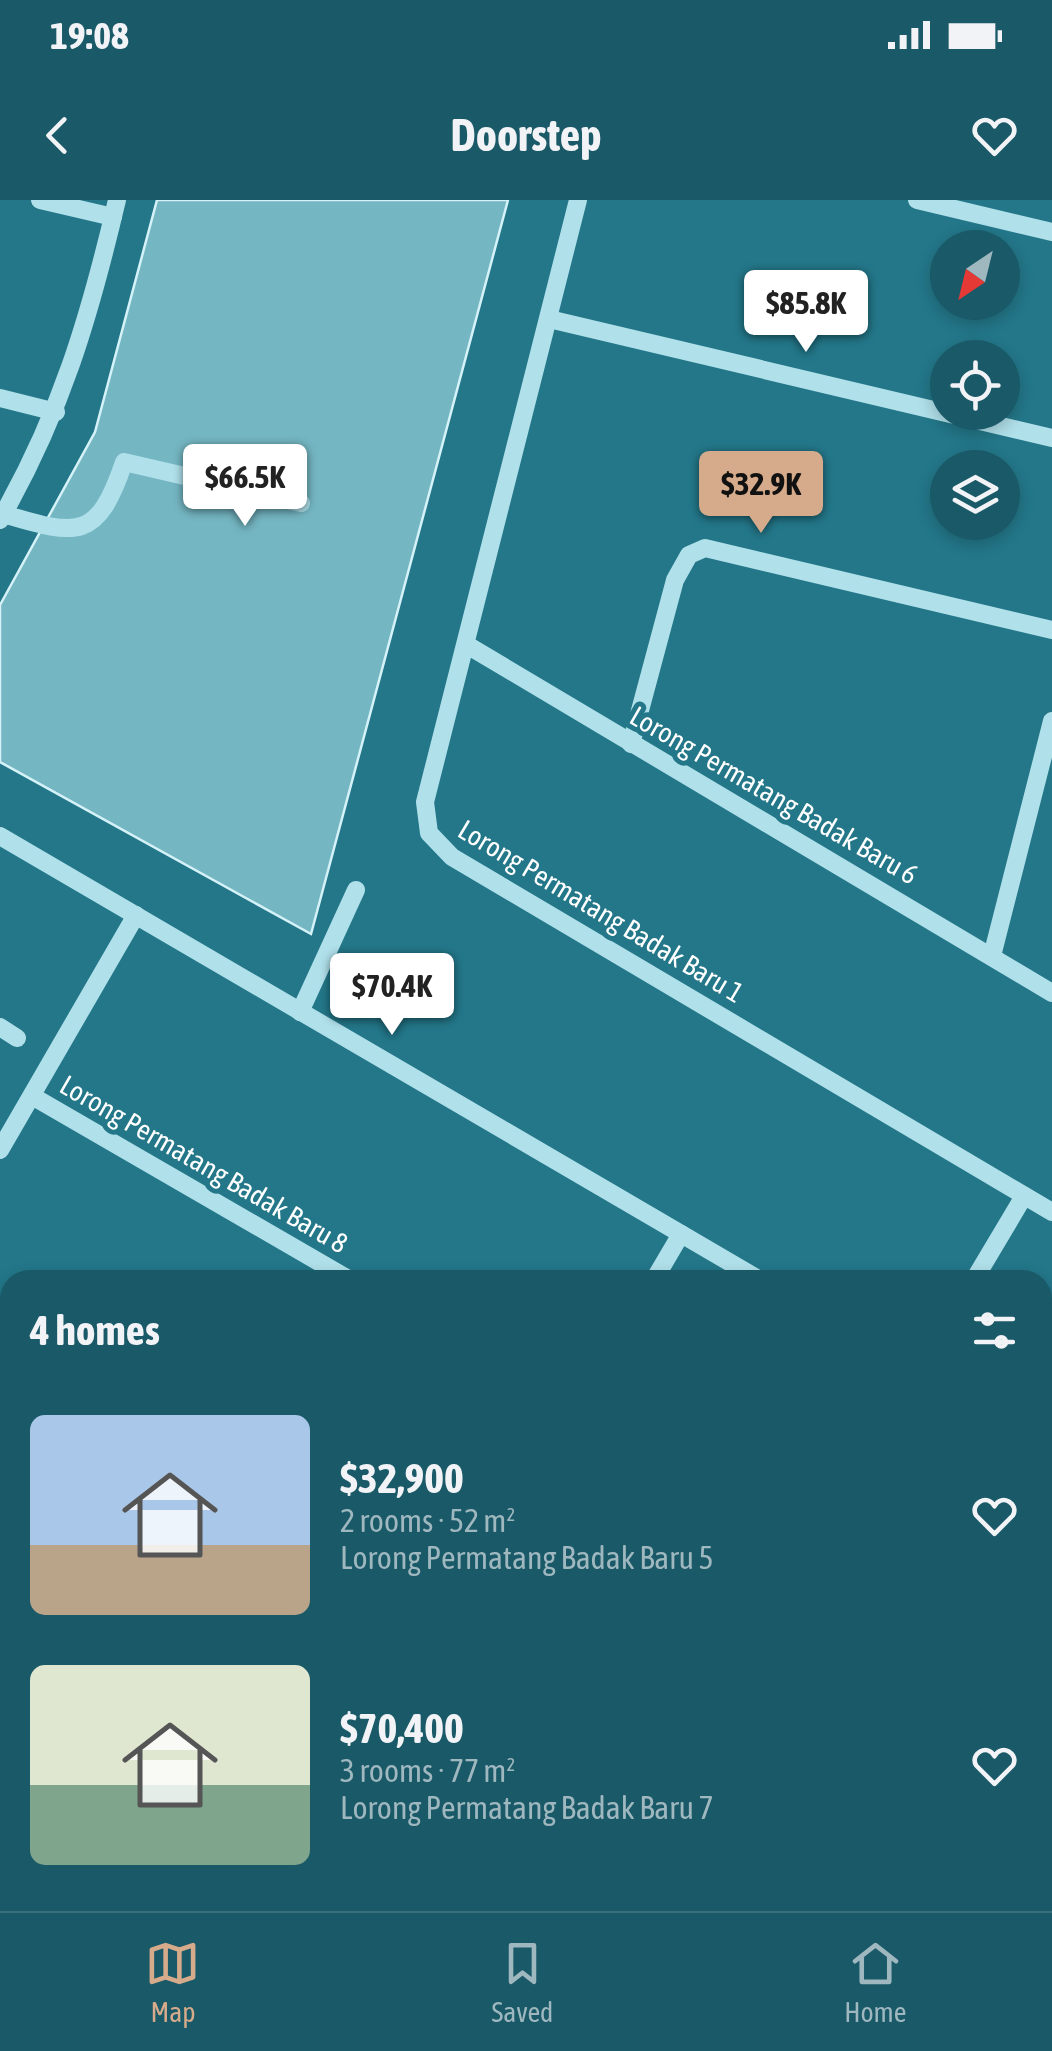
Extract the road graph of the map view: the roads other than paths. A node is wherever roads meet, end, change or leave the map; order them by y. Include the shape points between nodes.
1 (40, 200) edge
2 (578, 200) edge
3 (917, 200) edge
4 (115, 209) edge
5 (1052, 232) edge
6 (550, 318) junction
7 (0, 398) edge
8 (56, 412) junction
9 (1052, 438) edge
10 (301, 503) dead end
11 (2, 517) edge
12 (1052, 630) edge
13 (467, 645) junction
14 (1052, 722) edge
15 (631, 744) junction
16 (0, 836) edge
17 (356, 890) dead end
18 (136, 916) junction
19 (992, 956) junction
20 (1052, 993) edge
21 (300, 1012) junction
22 (0, 1027) edge
23 (18, 1038) dead end
24 (32, 1096) junction
25 (0, 1150) edge
26 (1024, 1196) junction
27 (1052, 1212) edge
28 (681, 1234) junction
29 (333, 1270) edge
30 (660, 1270) edge
31 (743, 1270) edge
32 (980, 1270) edge

1 - 4 street
2 - 6 street, Lorong Permatang Badak Baru 1
3 - 5 street
4 - 8 street
6 - 9 street
6 - 13 street, Lorong Permatang Badak Baru 1
7 - 8 street
8 - 11 street
10 - 11 street via 124,462 114,492 90,524 58,530
12 - 15 street via 705,548 689,556 674,580
13 - 15 street, Lorong Permatang Badak Baru 6
13 - 26 street, Lorong Permatang Badak Baru 1 via 425,802 428,832 438,845
14 - 19 street
15 - 19 street, Lorong Permatang Badak Baru 6
16 - 18 street
17 - 21 street
18 - 21 street
18 - 24 street
19 - 20 street, Lorong Permatang Badak Baru 6
21 - 28 street
22 - 23 street
24 - 25 street
24 - 29 street, Lorong Permatang Badak Baru 8
26 - 27 street, Lorong Permatang Badak Baru 1
26 - 32 street
28 - 30 street
28 - 31 street

